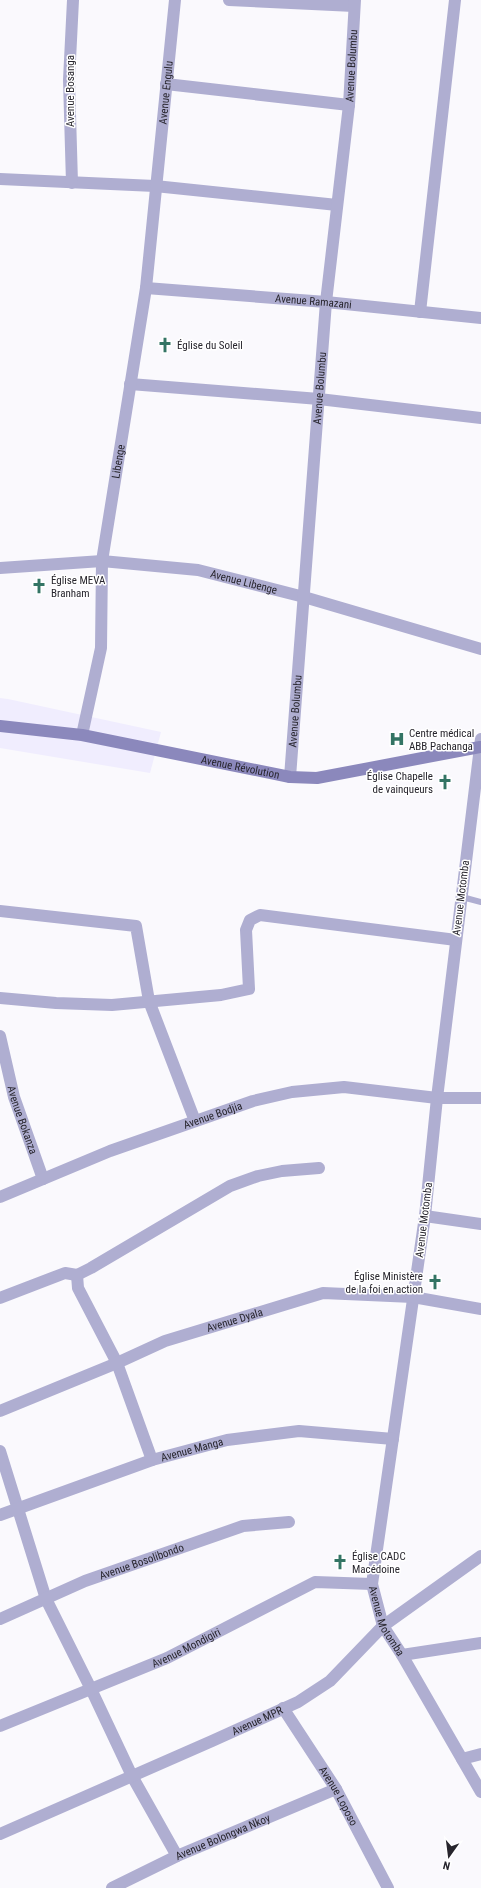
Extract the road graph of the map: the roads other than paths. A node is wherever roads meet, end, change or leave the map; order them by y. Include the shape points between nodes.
1 (73, 0) edge
2 (175, 0) edge
3 (229, 0) edge
4 (455, 0) edge
5 (355, 3) edge
6 (166, 84) junction
7 (349, 105) junction
8 (0, 179) edge
9 (72, 183) junction
10 (155, 186) junction
11 (337, 205) junction
12 (146, 288) junction
13 (326, 302) junction
14 (420, 312) junction
15 (481, 318) edge
16 (130, 384) junction
17 (319, 399) junction
18 (481, 418) edge
19 (102, 561) junction
20 (0, 568) edge
21 (304, 597) junction
22 (481, 649) edge
23 (0, 726) edge
24 (82, 735) junction
25 (481, 743) edge
26 (290, 777) junction
27 (462, 897) junction
28 (481, 902) edge
29 (0, 911) edge
30 (456, 940) junction
31 (0, 998) edge
32 (149, 1001) junction
33 (0, 1036) edge
34 (437, 1098) junction
35 (481, 1098) edge
36 (195, 1121) junction
37 (319, 1168) dead end
38 (43, 1179) junction
39 (0, 1197) edge
40 (425, 1216) junction
41 (481, 1224) edge
42 (76, 1275) junction
43 (413, 1297) junction
44 (0, 1298) edge
45 (481, 1309) edge
46 (117, 1363) junction
47 (0, 1411) edge
48 (393, 1439) junction
49 (0, 1451) edge
50 (152, 1460) junction
51 (18, 1507) junction
52 (0, 1515) edge
53 (289, 1522) dead end
54 (481, 1556) edge
55 (372, 1584) junction
56 (46, 1598) junction
57 (0, 1619) edge
58 (384, 1626) junction
59 (481, 1642) edge
60 (402, 1655) junction
61 (91, 1689) junction
62 (282, 1708) junction
63 (0, 1726) edge
64 (481, 1754) edge
65 (462, 1759) junction
66 (132, 1776) junction
67 (336, 1789) junction
68 (481, 1792) edge
69 (0, 1834) edge
70 (177, 1856) junction
71 (112, 1888) edge
72 (388, 1888) edge

1 - 9 street, Avenue Bosanga via 69,80
2 - 6 street, Avenue Engulu
3 - 5 street
4 - 14 street
5 - 7 street, Avenue Bolumbu
6 - 7 street
6 - 10 street, Avenue Engulu
7 - 11 street, Avenue Bolumbu
8 - 9 street
9 - 10 street
10 - 11 street
10 - 12 street, Libenge
11 - 13 street, Avenue Bolumbu
12 - 13 street, Avenue Ramazani
12 - 16 street, Libenge
13 - 14 street, Avenue Ramazani
13 - 17 street, Avenue Bolumbu
14 - 15 street, Avenue Ramazani
16 - 17 street
16 - 19 street, Libenge
17 - 18 street
17 - 21 street, Avenue Bolumbu
19 - 20 street, Avenue Libenge
19 - 21 street, Avenue Libenge via 198,570
19 - 24 street, Libenge via 101,648
21 - 22 street, Avenue Libenge
21 - 26 street, Avenue Bolumbu
23 - 24 street, Avenue Révolution
24 - 26 street, Avenue Révolution
25 - 26 street, Avenue Révolution via 317,778
25 - 27 street, Avenue Motomba
27 - 28 lane
27 - 30 street, Avenue Motomba
29 - 32 street via 136,926
30 - 32 street via 260,915 250,920 246,930 249,989 221,996
30 - 34 street, Avenue Motomba
31 - 32 street via 112,1005
32 - 36 street
33 - 38 street, Avenue Bokanza via 14,1097
34 - 35 street, Avenue Bodjia
34 - 36 street, Avenue Bodjia via 344,1087 292,1092 252,1101
34 - 40 street, Avenue Motomba
36 - 38 street, Avenue Bodjia via 110,1151
37 - 42 street via 282,1171 230,1186
38 - 39 street, Avenue Bodjia
40 - 41 street
40 - 43 street, Avenue Motomba
42 - 44 street via 65,1273
42 - 46 street via 78,1288
43 - 45 street, Avenue Dyala
43 - 46 street, Avenue Dyala via 323,1293 165,1341
43 - 48 street, Avenue Motomba
46 - 47 street, Avenue Dyala
46 - 50 street
48 - 50 street, Avenue Manga via 299,1431 226,1440
48 - 55 street, Avenue Motomba
49 - 51 street
50 - 51 street, Avenue Manga
51 - 52 street, Avenue Manga
51 - 56 street
53 - 56 street, Avenue Bosolibondo via 243,1526 86,1580
54 - 58 street, Avenue MPR
55 - 58 street, Avenue Motomba
55 - 61 street, Avenue Mondigiri via 315,1582 167,1658
56 - 57 street, Avenue Bosolibondo
56 - 61 street
58 - 60 street, Avenue Motomba
58 - 62 street, Avenue MPR via 330,1681 298,1702
59 - 60 street
60 - 65 street, Avenue Motomba
61 - 63 street, Avenue Mondigiri
61 - 66 street
62 - 66 street, Avenue MPR
62 - 67 street, Avenue Loposo
64 - 65 street
65 - 68 street, Avenue Motomba
66 - 69 street, Avenue MPR
66 - 70 street
67 - 70 street, Avenue Bolongwa Nkoy
67 - 72 street, Avenue Loposo
70 - 71 street, Avenue Bolongwa Nkoy

